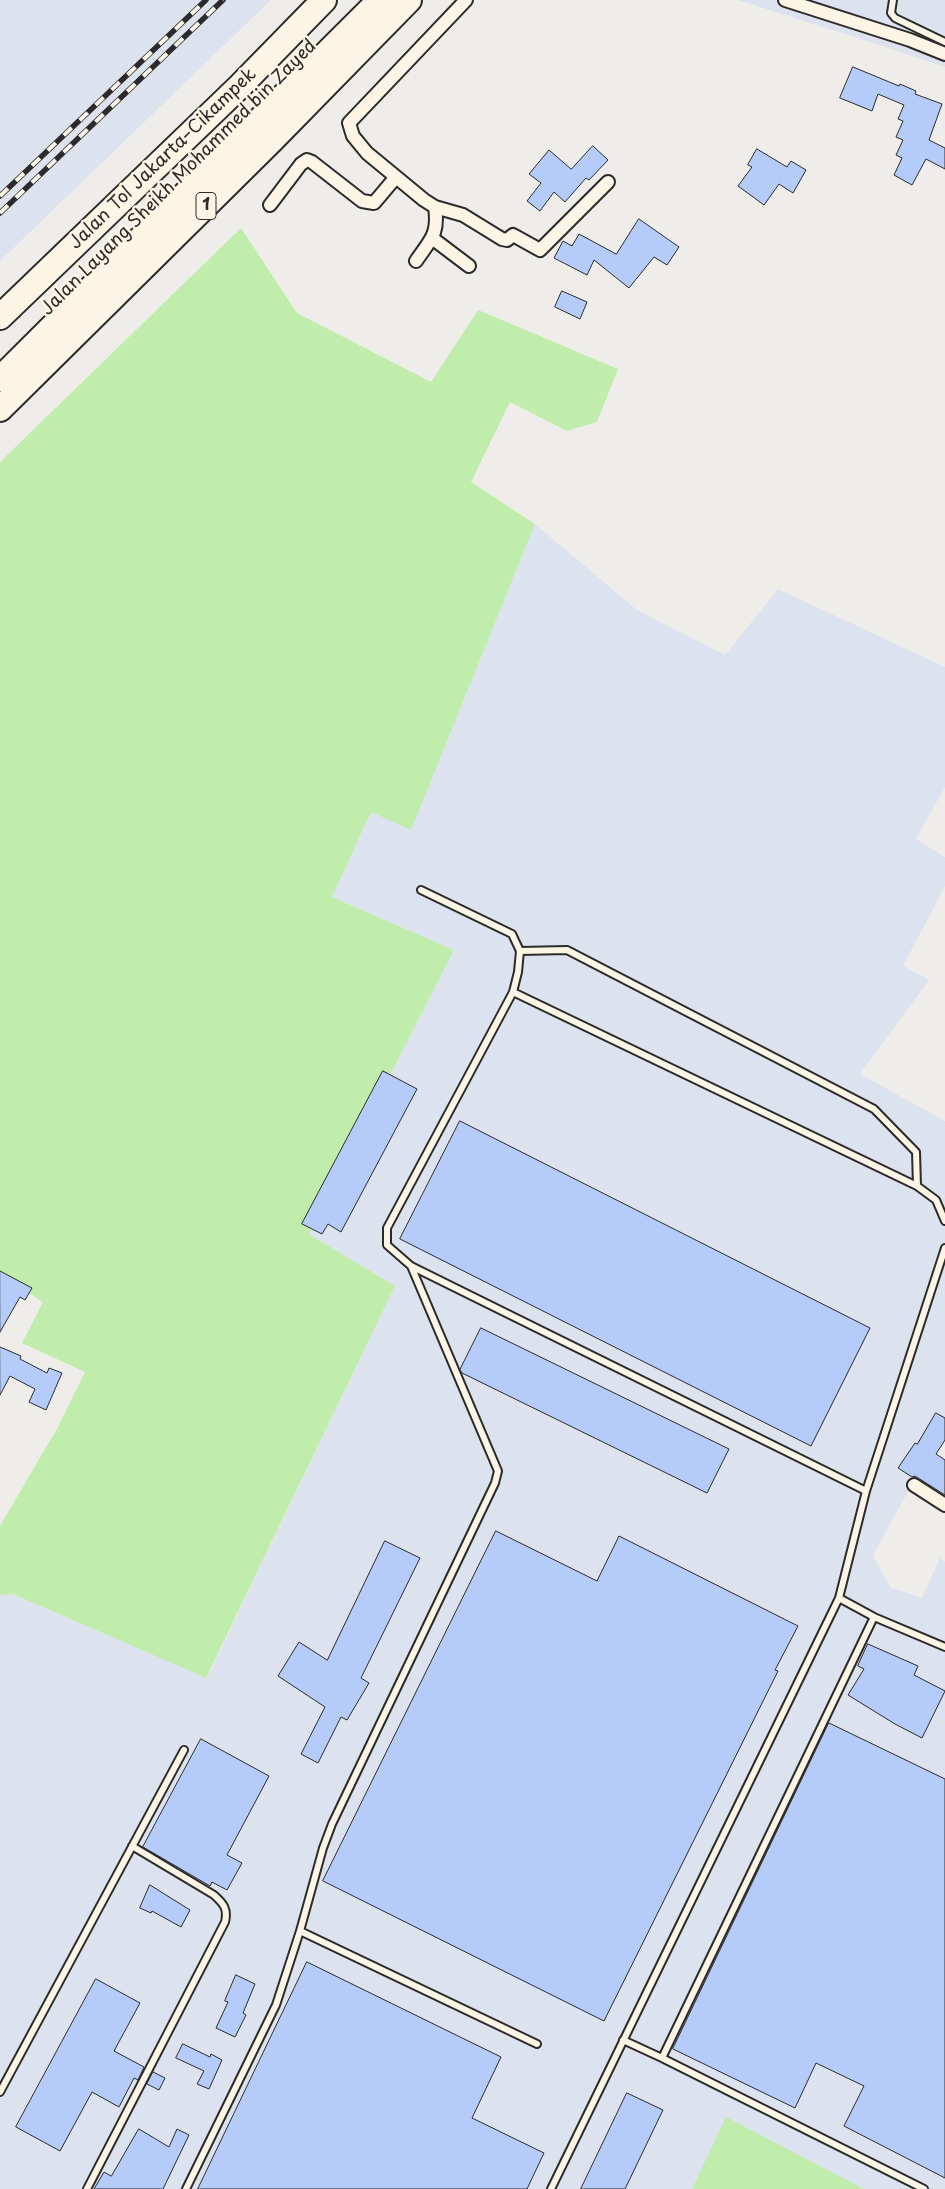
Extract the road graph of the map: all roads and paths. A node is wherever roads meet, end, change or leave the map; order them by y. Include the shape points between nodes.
1 (324, 0) edge
2 (357, 0) edge
3 (380, 0) edge
4 (410, 0) edge
5 (466, 0) edge
6 (785, 0) edge
7 (893, 0) edge
8 (945, 42) edge
9 (945, 54) edge
10 (396, 177) junction
11 (608, 182) dead end
12 (270, 205) dead end
13 (435, 207) junction
14 (432, 238) junction
15 (416, 261) dead end
16 (469, 266) dead end
17 (0, 317) edge
18 (0, 356) edge
19 (0, 379) edge
20 (0, 409) edge
21 (421, 890) dead end
22 (520, 951) junction
23 (513, 992) junction
24 (917, 1186) junction
25 (945, 1222) edge
26 (945, 1248) edge
27 (412, 1266) junction
28 (914, 1485) dead end
29 (866, 1491) junction
30 (945, 1505) edge
31 (839, 1598) junction
32 (874, 1617) junction
33 (945, 1647) edge
34 (184, 1750) dead end
35 (132, 1846) junction
36 (300, 1931) junction
37 (623, 2040) junction
38 (537, 2044) dead end
39 (662, 2058) junction
40 (0, 2092) edge
41 (87, 2189) edge
42 (186, 2189) edge
43 (551, 2189) edge
44 (924, 2189) edge

1 - 17 highway, Jalan Tol Jakarta–Cikampek via 240,86
2 - 18 highway, Jalan Layang Sheikh Mohammed bin Zayed / 1 via 148,213
3 - 19 highway, Jalan Layang Sheikh Mohammed bin Zayed / 1
4 - 20 highway, 1
5 - 10 street via 349,124 353,136 368,154
6 - 9 street
7 - 8 lane via 891,13 895,18
10 - 12 street via 374,203 367,203 307,160
10 - 13 street
11 - 13 street via 540,250 513,235 502,240 464,215
13 - 14 street via 438,224
14 - 15 street
14 - 16 street
21 - 22 lane via 512,934
22 - 23 lane
22 - 24 lane via 567,950 874,1109 916,1152
23 - 24 lane
23 - 27 lane via 387,1228 387,1245
24 - 25 lane via 936,1200
26 - 29 lane
27 - 29 lane
27 - 36 lane via 498,1471 490,1496 332,1824
28 - 30 street
29 - 31 lane
31 - 32 lane
31 - 37 lane
32 - 33 lane
32 - 39 lane
34 - 35 lane
35 - 40 lane
35 - 41 lane via 214,1895 227,1911 225,1922
36 - 38 lane
36 - 42 lane via 276,2004
37 - 39 lane
37 - 43 lane
39 - 44 lane

